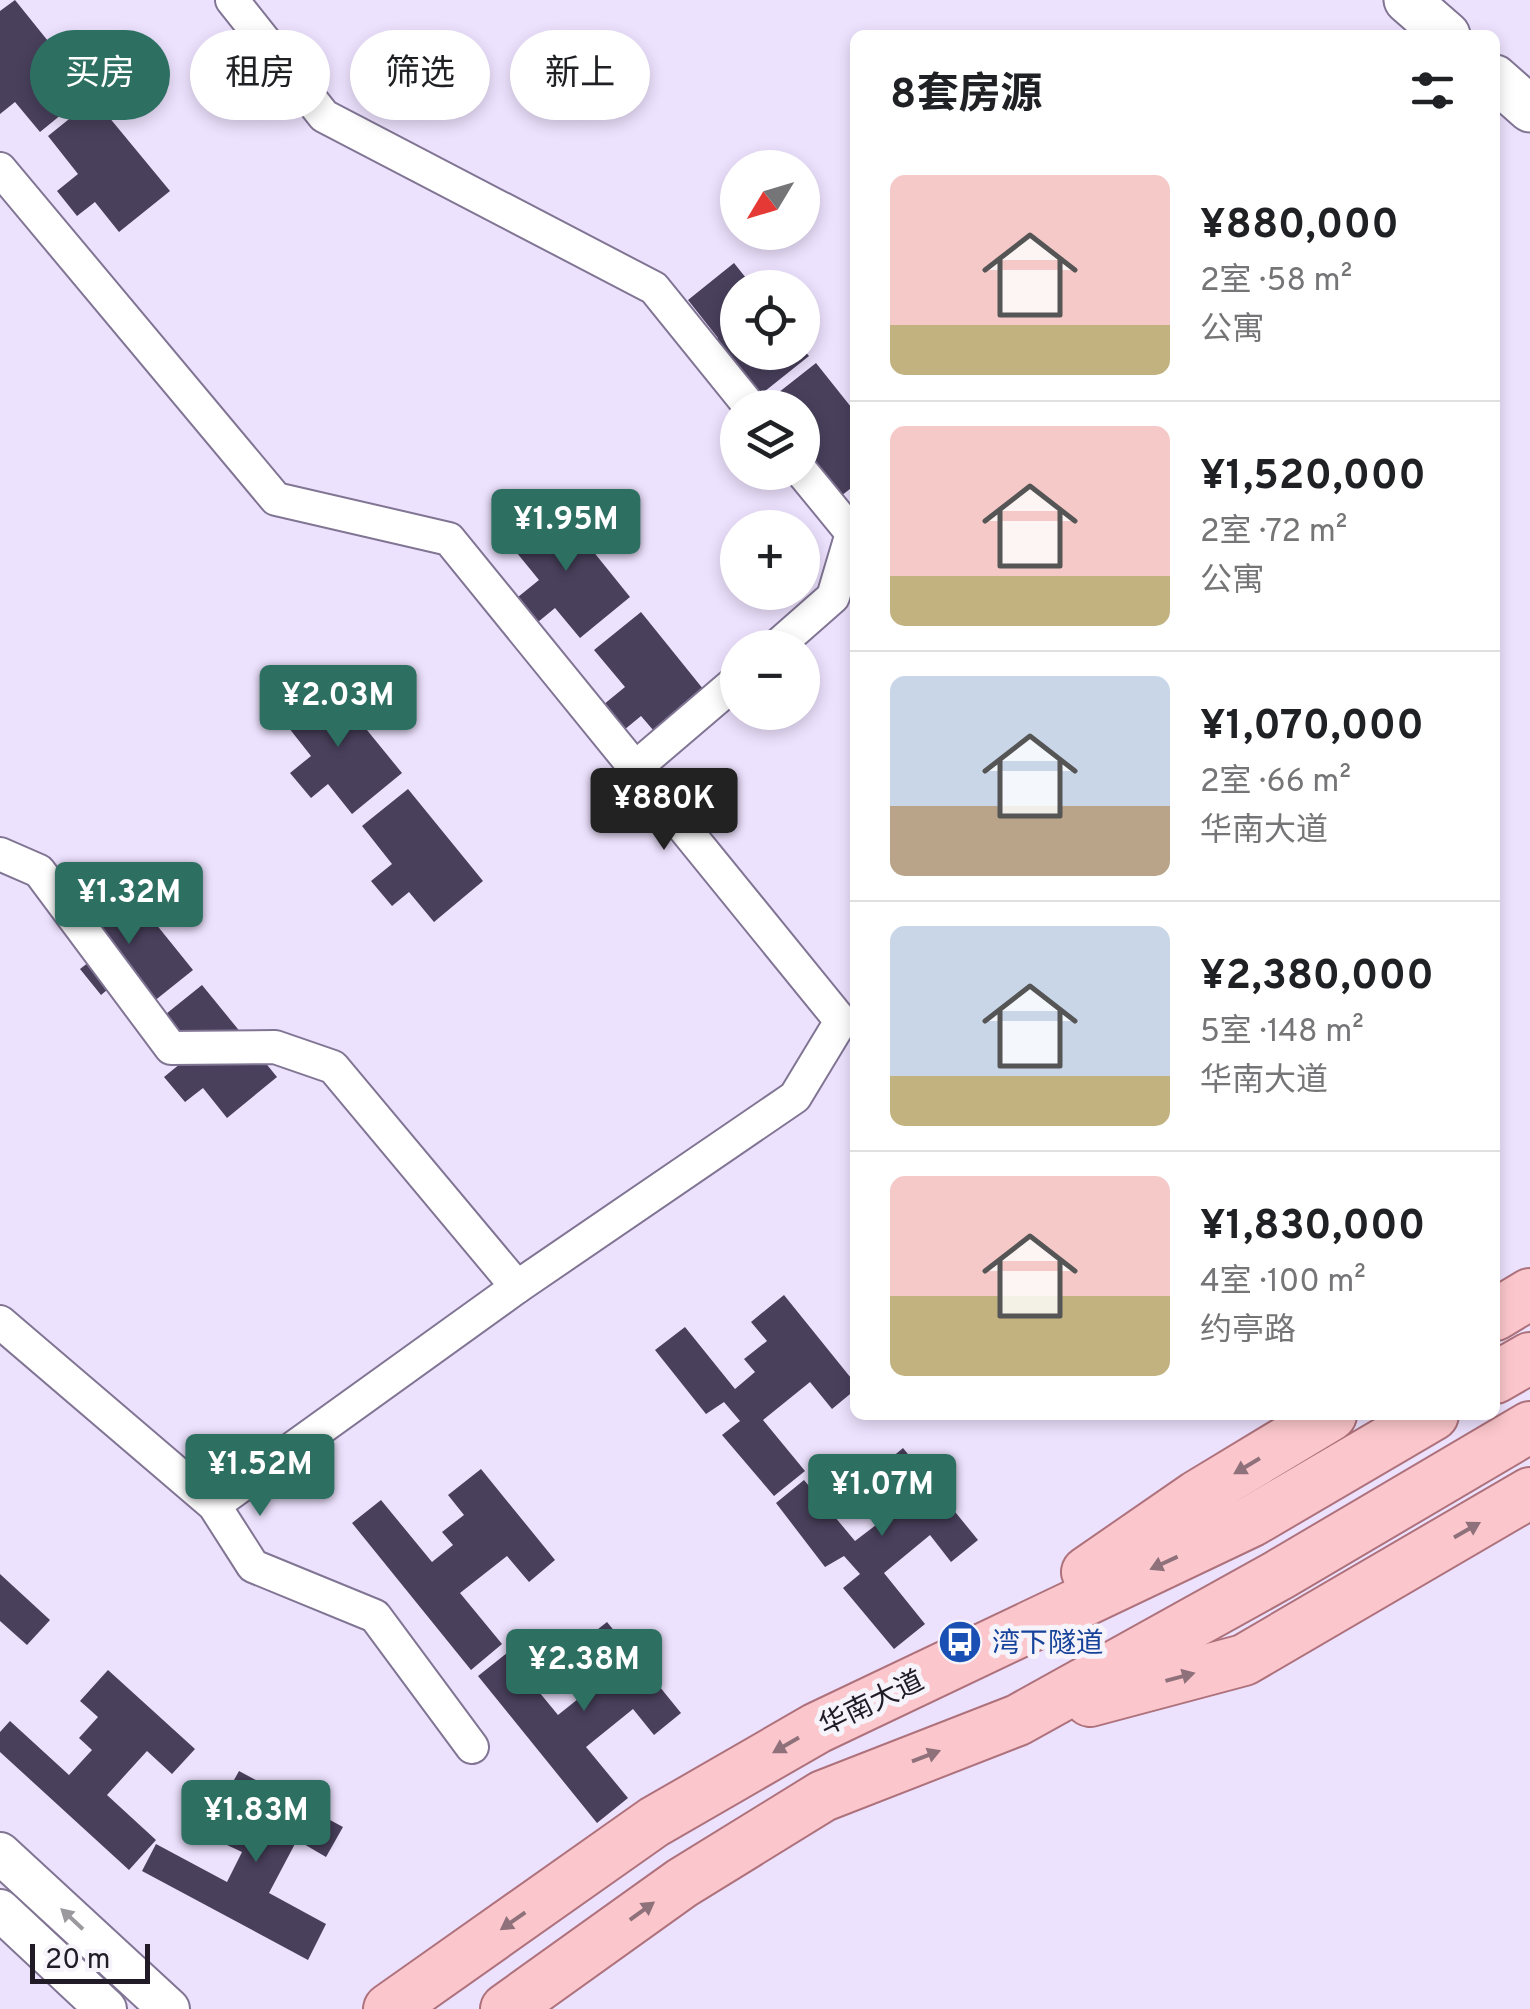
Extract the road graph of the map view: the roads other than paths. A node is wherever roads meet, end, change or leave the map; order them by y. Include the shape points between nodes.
1 (232, 0) edge
2 (1408, 0) edge
3 (1441, 30) edge
4 (1500, 82) edge
5 (1530, 108) edge
6 (0, 170) edge
7 (736, 390) edge
8 (817, 490) edge
9 (850, 531) edge
10 (850, 540) edge
11 (796, 630) edge
12 (720, 695) edge
13 (635, 768) junction
14 (0, 854) edge
15 (518, 1287) junction
16 (1530, 1294) edge
17 (1500, 1312) edge
18 (1, 1325) edge
19 (1530, 1358) edge
20 (1500, 1375) edge
21 (1323, 1420) edge
22 (1425, 1420) edge
23 (1530, 1427) edge
24 (1530, 1493) edge
25 (214, 1505) junction
26 (967, 1655) junction
27 (1018, 1720) junction
28 (472, 1746) dead end
29 (0, 1853) edge
30 (0, 1910) edge
31 (106, 2009) edge
32 (169, 2009) edge
33 (390, 2009) edge
34 (506, 2009) edge

1 - 7 street via 324,116 654,288
2 - 3 main road
4 - 5 main road
6 - 13 street via 276,499 449,540
8 - 9 street
10 - 11 street via 833,598
12 - 13 street
13 - 15 street via 841,1021 795,1097
14 - 15 street via 39,871 172,1048 275,1047 333,1067
15 - 25 street
16 - 17 main road
18 - 25 street
19 - 20 main road
21 -> 26 main road via 1198,1496
22 -> 26 main road, 华南大道 via 1252,1522
23 - 27 main road
27 -> 24 main road via 1244,1660
25 - 28 street via 253,1566 375,1616
26 -> 33 main road, 华南大道 via 816,1728 654,1822
34 -> 27 main road via 682,1883 823,1796
32 -> 29 street
30 - 31 street

